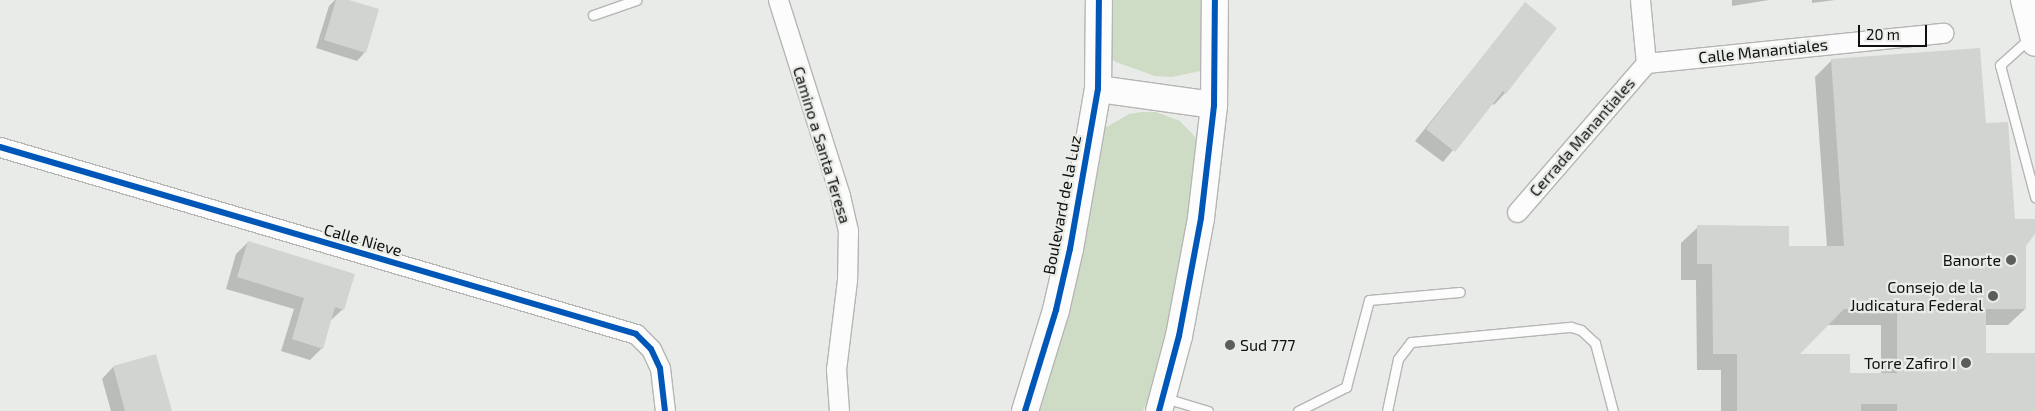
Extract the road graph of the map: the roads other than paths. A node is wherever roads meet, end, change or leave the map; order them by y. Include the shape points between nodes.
1 (636, 0) edge
2 (778, 0) edge
3 (1099, 0) edge
4 (1216, 0) edge
5 (1640, 0) edge
6 (2024, 0) edge
7 (593, 15) dead end
8 (1943, 33) dead end
9 (2034, 39) edge
10 (1646, 63) junction
11 (1098, 89) junction
12 (1214, 105) junction
13 (0, 147) edge
14 (2035, 197) edge
15 (1517, 212) dead end
16 (1460, 292) dead end
17 (1162, 405) edge
18 (665, 411) edge
19 (839, 411) edge
20 (1025, 411) edge
21 (1208, 411) edge
22 (1298, 411) edge
23 (1387, 411) edge
24 (1613, 411) edge

1 - 7 lane
2 - 19 street, Camino a Santa Teresa via 848,230 847,280 836,349
3 - 11 street, Boulevard de la Luz
4 - 12 street
5 - 10 street
6 - 9 street
8 - 10 street, Calle Manantiales
9 - 14 lane via 2000,65
10 - 15 street, Cerrada Manantiales
11 - 12 street
11 - 20 street, Boulevard de la Luz via 1070,249
12 - 17 street via 1192,274
13 - 18 street, Calle Nieve via 636,334 651,349 660,368
16 - 22 lane via 1369,300 1346,387
17 - 21 lane
23 - 24 lane via 1398,359 1411,342 1571,327 1581,330 1595,343

